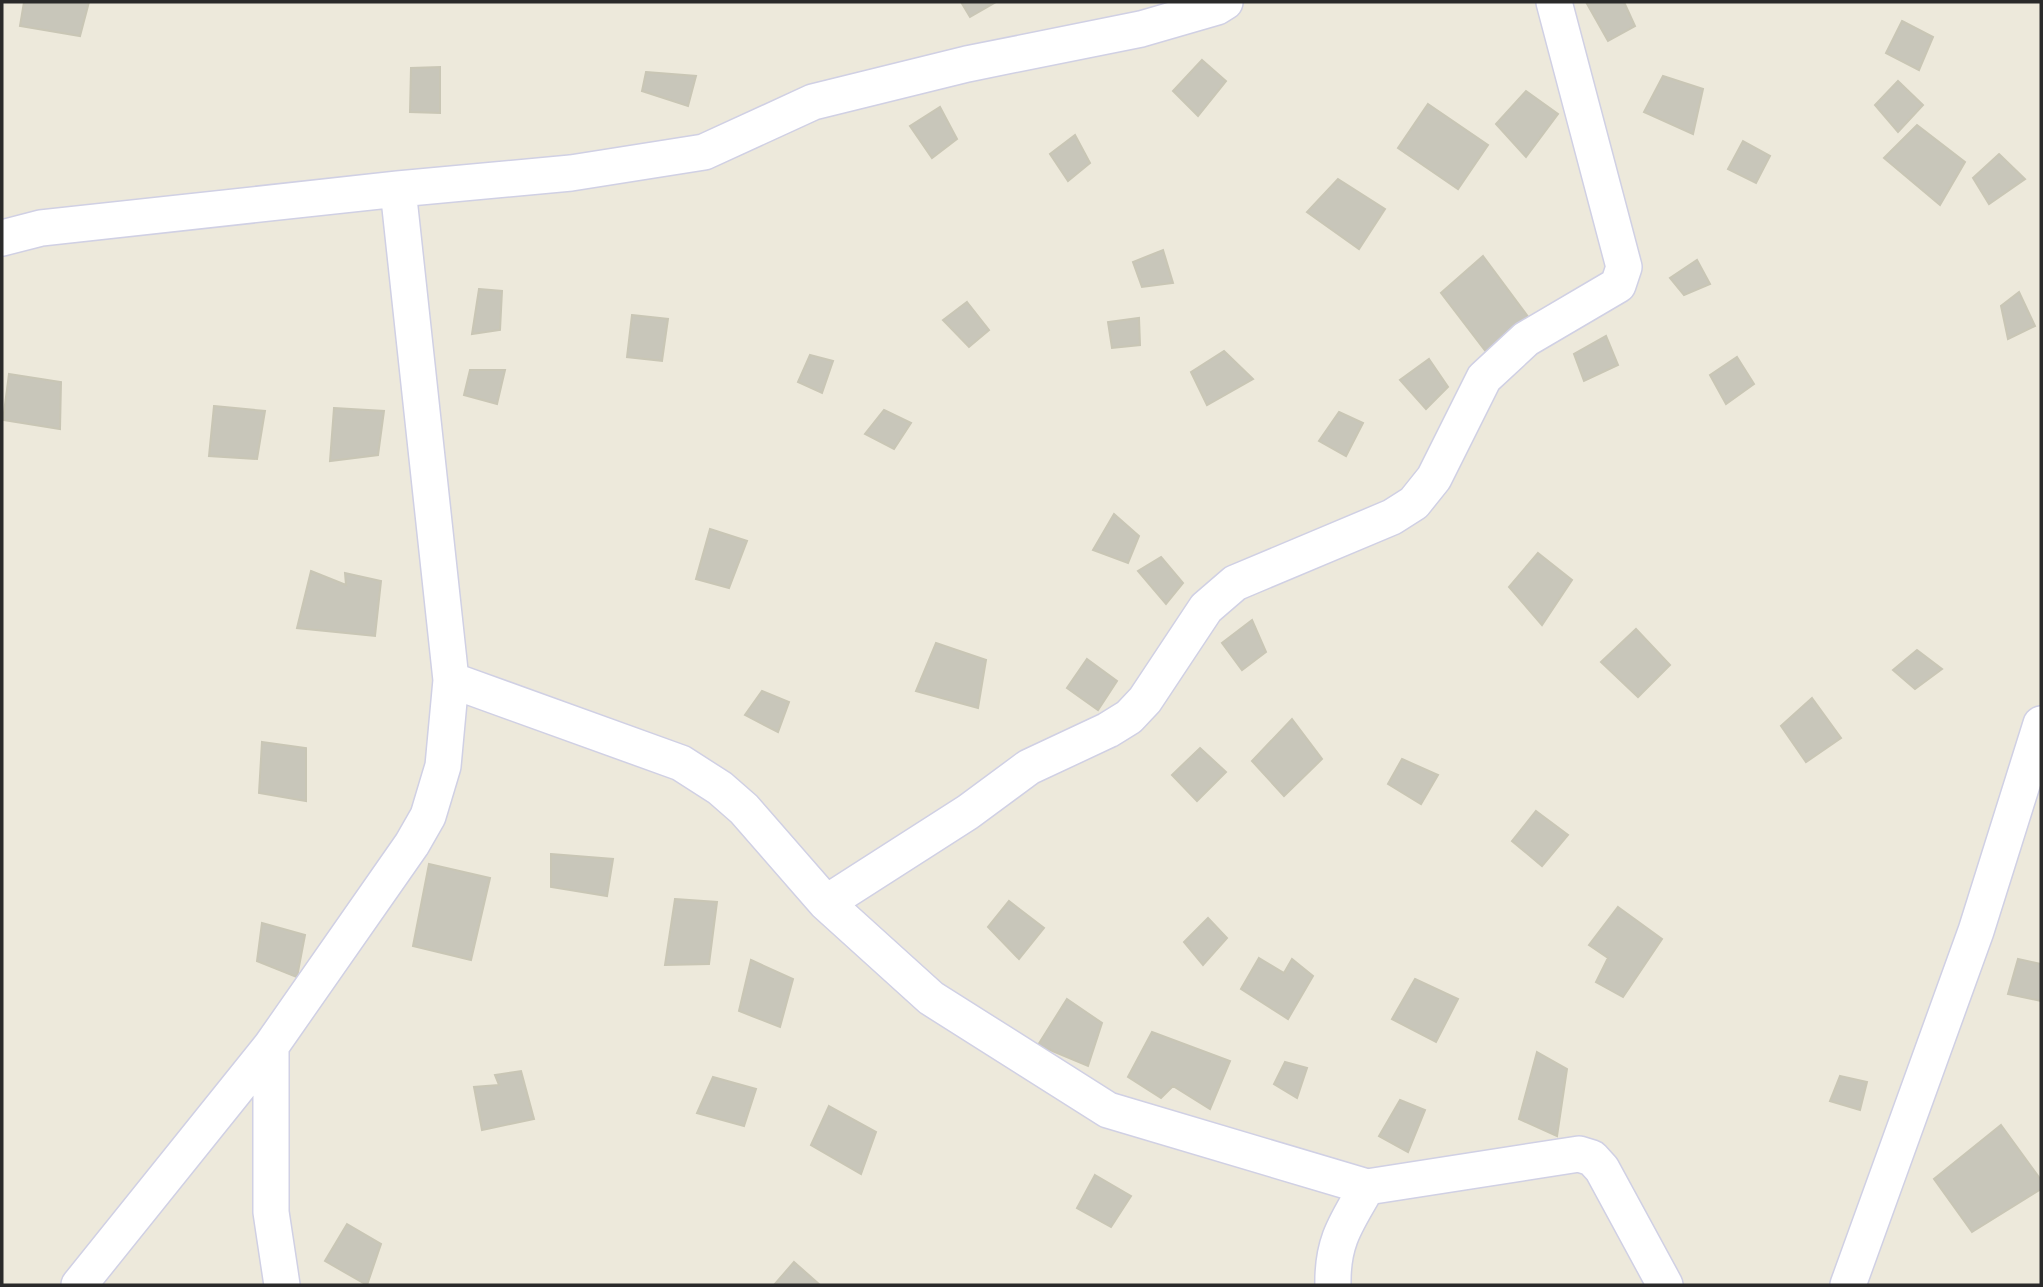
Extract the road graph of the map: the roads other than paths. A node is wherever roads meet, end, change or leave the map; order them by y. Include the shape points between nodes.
1 (1225, 2) edge
2 (1553, 2) edge
3 (398, 188) junction
4 (2, 238) edge
5 (451, 680) junction
6 (2041, 724) edge
7 (826, 903) junction
8 (271, 1046) junction
9 (1367, 1187) junction
10 (79, 1285) edge
11 (282, 1285) edge
12 (1333, 1285) edge
13 (1665, 1285) edge
14 (1848, 1285) edge

1 - 3 street via 1141,29 967,64 813,102 704,152 571,173
2 - 7 street via 1624,267 1618,285 1526,339 1484,378 1434,478 1414,503 1392,517 1235,583 1206,608 1129,717 1029,767
3 - 4 street via 41,229
3 - 5 street
5 - 7 street via 681,763 744,809
5 - 8 street via 443,766 428,816
6 - 14 street via 1976,931
7 - 9 street via 931,998 1108,1110
8 - 10 street
8 - 11 street via 271,1212
9 - 12 street via 1337,1242
9 - 13 street via 1579,1154 1592,1157

